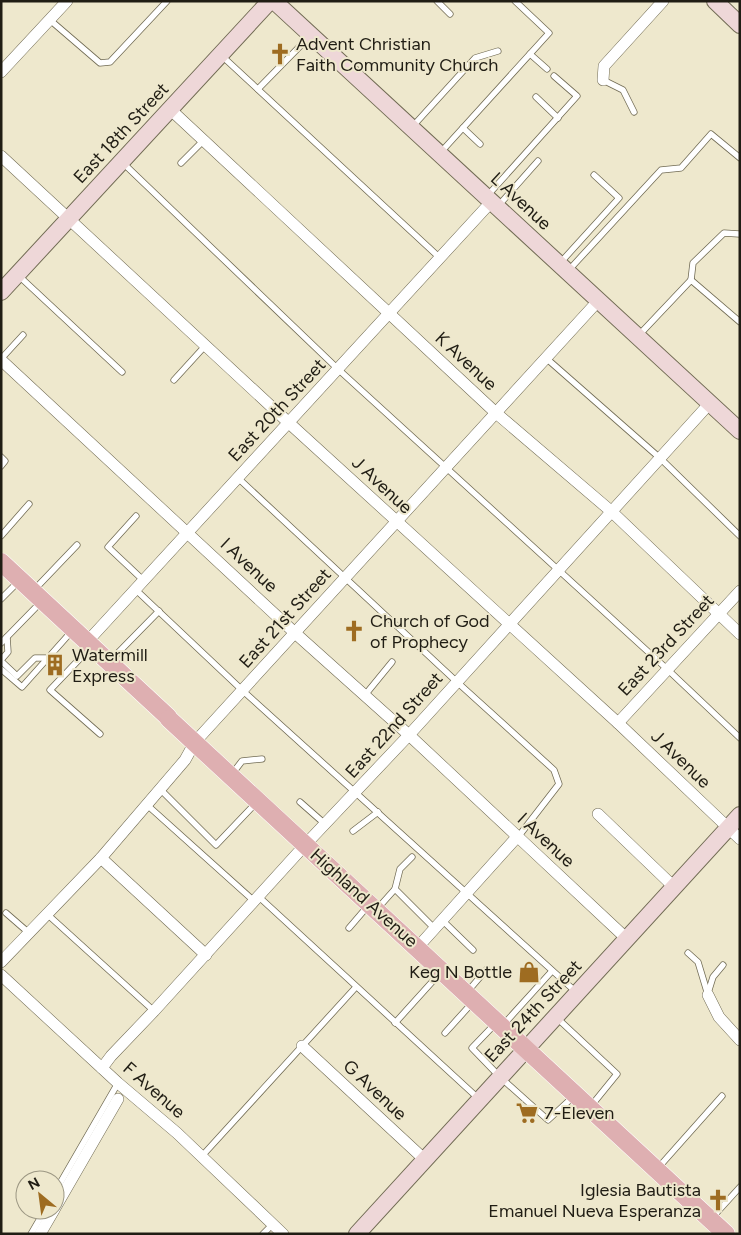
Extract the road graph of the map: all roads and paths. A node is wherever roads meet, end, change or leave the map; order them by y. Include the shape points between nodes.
1 (67, 1) edge
2 (167, 1) edge
3 (270, 1) edge
4 (274, 1) edge
5 (437, 1) edge
6 (515, 1) edge
7 (663, 1) edge
8 (714, 1) edge
9 (450, 14) dead end
10 (50, 20) junction
11 (740, 25) edge
12 (311, 35) junction
13 (498, 51) dead end
14 (530, 54) junction
15 (221, 55) junction
16 (547, 69) dead end
17 (1, 72) edge
18 (554, 76) dead end
19 (603, 80) joint
20 (258, 89) junction
21 (536, 97) dead end
22 (171, 110) junction
23 (634, 112) dead end
24 (558, 118) junction
25 (412, 128) junction
26 (463, 128) junction
27 (204, 140) junction
28 (480, 144) dead end
29 (440, 154) junction
30 (1, 156) edge
31 (740, 158) edge
32 (538, 161) dead end
33 (122, 162) junction
34 (181, 163) dead end
35 (594, 175) dead end
36 (492, 201) junction
37 (68, 220) junction
38 (740, 234) edge
39 (440, 258) junction
40 (563, 268) junction
41 (17, 274) junction
42 (691, 280) junction
43 (1, 292) edge
44 (598, 301) junction
45 (389, 314) junction
46 (740, 322) edge
47 (23, 335) dead end
48 (638, 337) junction
49 (205, 346) junction
50 (546, 358) junction
51 (1, 359) edge
52 (339, 370) junction
53 (122, 372) dead end
54 (174, 380) dead end
55 (710, 403) junction
56 (496, 413) junction
57 (289, 423) junction
58 (740, 431) edge
59 (1, 457) edge
60 (660, 460) junction
61 (1, 466) edge
62 (446, 468) junction
63 (238, 478) junction
64 (29, 504) dead end
65 (612, 512) junction
66 (136, 516) dead end
67 (396, 522) junction
68 (188, 532) junction
69 (1, 536) edge
70 (740, 536) edge
71 (77, 545) dead end
72 (1, 562) edge
73 (558, 570) junction
74 (344, 578) junction
75 (143, 580) junction
76 (135, 589) junction
77 (32, 591) junction
78 (740, 591) edge
79 (1, 599) edge
80 (159, 611) junction
81 (718, 614) junction
82 (509, 623) junction
83 (74, 630) junction
84 (295, 633) junction
85 (740, 634) edge
86 (7, 637) junction
87 (1, 643) edge
88 (89, 644) junction
89 (49, 658) junction
90 (1, 660) edge
91 (392, 662) dead end
92 (109, 663) junction
93 (1, 669) edge
94 (667, 670) junction
95 (457, 682) junction
96 (242, 690) junction
97 (365, 695) junction
98 (618, 723) junction
99 (100, 734) dead end
100 (409, 735) junction
101 (740, 738) edge
102 (195, 742) junction
103 (262, 759) dead end
104 (230, 776) junction
105 (160, 789) junction
106 (356, 792) junction
107 (258, 801) junction
108 (300, 802) dead end
109 (146, 804) junction
110 (378, 812) junction
111 (598, 814) dead end
112 (740, 815) edge
113 (325, 824) junction
114 (354, 831) dead end
115 (734, 834) edge
116 (518, 837) junction
117 (305, 844) junction
118 (412, 857) dead end
119 (100, 858) junction
120 (674, 887) junction
121 (395, 889) junction
122 (466, 894) junction
123 (256, 899) junction
124 (373, 907) junction
125 (6, 913) dead end
126 (47, 914) junction
127 (438, 924) junction
128 (349, 928) dead end
129 (29, 933) junction
130 (627, 939) junction
131 (418, 947) junction
132 (472, 950) dead end
133 (688, 953) dead end
134 (206, 955) junction
135 (1, 962) edge
136 (723, 965) dead end
137 (487, 969) dead end
138 (443, 970) junction
139 (552, 971) junction
140 (1, 975) edge
141 (356, 986) junction
142 (577, 993) junction
143 (708, 995) junction
144 (471, 997) junction
145 (154, 1011) junction
146 (556, 1016) junction
147 (395, 1022) junction
148 (500, 1024) junction
149 (445, 1033) dead end
150 (740, 1040) edge
151 (302, 1046) junction
152 (526, 1048) junction
153 (102, 1068) junction
154 (500, 1077) junction
155 (118, 1083) junction
156 (576, 1094) junction
157 (722, 1096) dead end
158 (118, 1098) dead end
159 (479, 1100) junction
160 (590, 1107) junction
161 (202, 1156) junction
162 (425, 1160) junction
163 (657, 1170) junction
164 (65, 1175) edge
165 (740, 1187) edge
166 (65, 1190) edge
167 (710, 1219) junction
168 (39, 1220) edge
169 (48, 1220) edge
170 (273, 1224) junction
171 (31, 1234) edge
172 (40, 1234) edge
173 (263, 1234) edge
174 (283, 1234) edge
175 (357, 1234) edge
176 (726, 1234) edge

1 - 10 street
2 - 10 lane via 110,62 100,63
3 - 15 street, East 18th Street
4 - 12 street, L Avenue
5 - 9 lane
6 - 14 lane via 549,33
7 - 19 street via 604,66
8 - 11 street
10 - 17 street
12 - 20 lane
12 - 25 street, L Avenue
13 - 25 lane via 475,58
14 - 16 lane
14 - 26 lane
15 - 20 lane
15 - 22 street, East 18th Street
18 - 24 lane via 577,96
19 - 23 lane via 623,90
20 - 39 lane
21 - 24 lane
22 - 27 street, K Avenue
22 - 33 street, East 18th Street
24 - 36 lane
25 - 29 street, L Avenue
26 - 28 lane
26 - 29 lane
27 - 34 lane
27 - 45 street, K Avenue
29 - 36 street, L Avenue
30 - 37 street, J Avenue
31 - 40 lane via 711,134 681,168 661,170
32 - 36 lane
33 - 37 street, East 18th Street
33 - 52 lane
35 - 40 lane via 619,198
36 - 39 street, East 20th Street
36 - 40 street, L Avenue
37 - 41 street, East 18th Street
37 - 49 street, J Avenue
38 - 42 lane via 724,233 693,263
39 - 45 street, East 20th Street
40 - 44 street, L Avenue
41 - 43 street, East 18th Street
41 - 53 lane
42 - 46 lane
42 - 48 lane
44 - 48 street, L Avenue
44 - 50 street, East 21st Street
45 - 52 street, East 20th Street
45 - 56 street, K Avenue
47 - 51 lane
48 - 55 street, L Avenue
49 - 54 lane
49 - 57 street, J Avenue
50 - 56 street, East 21st Street
50 - 60 lane
51 - 68 street, I Avenue
52 - 57 street, East 20th Street
52 - 62 lane
55 - 58 street, L Avenue
55 - 60 street, East 22nd Street
56 - 62 street, East 21st Street
56 - 65 street, K Avenue
57 - 63 street, East 20th Street
57 - 67 street, J Avenue
59 - 61 lane via 5,461
60 - 65 street, East 22nd Street
60 - 70 lane
62 - 67 street, East 21st Street
62 - 73 lane
63 - 68 street, East 20th Street
63 - 74 lane
64 - 69 lane
65 - 73 street, East 22nd Street
65 - 81 street, K Avenue
66 - 75 lane via 108,547
67 - 74 street, East 21st Street
67 - 82 street, J Avenue
68 - 75 street, East 20th Street
68 - 84 street, I Avenue
71 - 77 lane
72 - 77 main road, Highland Avenue
73 - 82 street, East 22nd Street
73 - 94 lane
74 - 84 street, East 21st Street
74 - 95 lane
75 - 76 street, East 20th Street
76 - 80 lane
76 - 88 street, East 20th Street
77 - 79 lane
77 - 83 main road, Highland Avenue
77 - 86 lane
78 - 81 street, East 23rd Street
80 - 92 lane
80 - 96 lane
81 - 85 street, K Avenue
81 - 94 street, East 23rd Street
82 - 95 street, East 22nd Street
82 - 98 street, J Avenue
83 - 88 main road, Highland Avenue
83 - 89 lane
84 - 96 street, East 21st Street
84 - 97 street, I Avenue
86 - 87 lane
86 - 90 lane via 8,652
88 - 92 main road, Highland Avenue
88 - 99 lane via 50,690
89 - 90 lane via 35,658 17,676
89 - 93 lane via 22,687
91 - 97 lane
92 - 102 main road, Highland Avenue
94 - 98 street, East 23rd Street
94 - 101 lane
95 - 100 street, East 22nd Street
95 - 116 lane via 557,776 559,784
96 - 102 street, East 21st Street
96 - 106 lane
97 - 100 street, I Avenue
98 - 115 street, J Avenue
100 - 106 street, East 22nd Street
100 - 116 street, I Avenue
102 - 104 main road, Highland Avenue
102 - 105 street, East 21st Street via 185,760
103 - 104 lane via 242,761
104 - 107 main road, Highland Avenue
105 - 107 lane via 216,845
105 - 109 street, East 21st Street
106 - 110 lane
106 - 113 street, East 22nd Street
107 - 117 main road, Highland Avenue
108 - 113 lane
109 - 119 street, East 21st Street
109 - 123 lane
110 - 114 lane
110 - 122 lane
111 - 120 street
112 - 115 street, East 24th Street
113 - 117 street, East 22nd Street
115 - 120 street, East 24th Street
116 - 122 street
116 - 130 street, I Avenue
117 - 123 street, East 22nd Street
117 - 124 main road, Highland Avenue
118 - 121 lane via 400,869
119 - 126 street, East 21st Street
119 - 134 street
120 - 130 street, East 24th Street
121 - 124 lane
121 - 127 lane
122 - 127 street
122 - 139 lane
123 - 134 street, East 22nd Street
123 - 141 lane
124 - 128 lane
124 - 131 main road, Highland Avenue
125 - 129 lane
126 - 129 street, East 21st Street
126 - 145 lane
127 - 131 street
127 - 132 lane
129 - 135 street, East 21st Street
130 - 142 street, East 24th Street
131 - 138 main road, Highland Avenue
133 - 143 lane via 698,962
134 - 145 street, East 22nd Street
136 - 143 lane via 712,977
137 - 144 lane
138 - 144 main road, Highland Avenue
138 - 147 lane
139 - 142 lane
139 - 148 lane
140 - 153 street, F Avenue
141 - 147 lane
141 - 151 lane
142 - 146 street, East 24th Street
143 - 150 street via 719,1017
144 - 148 main road, Highland Avenue
144 - 149 lane
145 - 153 street, East 22nd Street
146 - 152 street, East 24th Street
146 - 160 lane via 617,1074
147 - 159 lane
148 - 152 main road, Highland Avenue
148 - 154 lane via 472,1048
151 - 161 lane
151 - 162 street, G Avenue
152 - 154 street, East 24th Street
152 - 156 main road, Highland Avenue
153 - 155 street, F Avenue
154 - 156 lane via 548,1120
154 - 159 street, East 24th Street
155 - 161 street, F Avenue
155 - 164 lane
156 - 160 main road, Highland Avenue
157 - 163 lane
158 - 166 street
159 - 162 street, East 24th Street
160 - 163 main road, Highland Avenue
161 - 170 street, F Avenue
162 - 175 street, East 24th Street
163 - 167 main road, Highland Avenue
165 - 167 lane
167 - 176 main road, Highland Avenue
168 - 171 lane
169 - 172 street
170 - 173 lane
170 - 174 street, F Avenue

